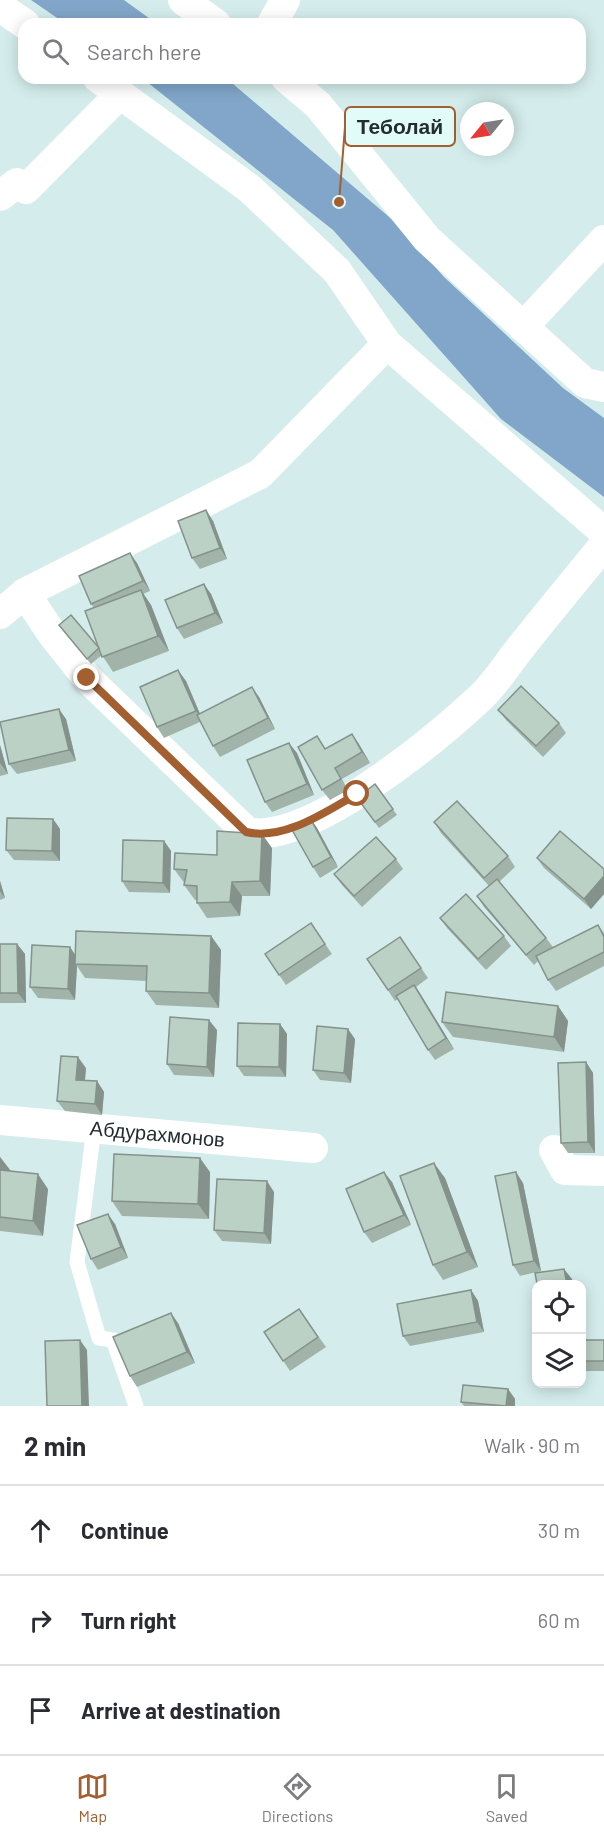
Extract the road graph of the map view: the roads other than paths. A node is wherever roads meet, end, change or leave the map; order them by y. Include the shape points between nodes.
1 (183, 0) edge
2 (285, 0) edge
3 (0, 7) edge
4 (208, 18) edge
5 (275, 18) edge
6 (18, 19) edge
7 (293, 84) edge
8 (109, 86) edge
9 (0, 196) edge
10 (604, 240) edge
11 (523, 327) junction
12 (387, 344) junction
13 (604, 387) edge
14 (604, 532) edge
15 (604, 545) edge
16 (25, 593) junction
17 (0, 614) edge
18 (0, 1120) edge
19 (94, 1128) junction
20 (313, 1148) dead end
21 (554, 1150) dead end
22 (604, 1171) edge
23 (136, 1406) edge

1 - 4 street
2 - 5 street
3 - 6 street
7 - 11 street via 318,105 427,239
8 - 9 street via 26,189 17,183
8 - 12 street via 250,189 337,271
10 - 11 street
11 - 13 street via 585,383
12 - 14 street
12 - 16 street via 260,474
15 - 16 street via 482,696 357,794 311,820 261,835 246,832 87,678
16 - 17 street
18 - 19 street, Абдурахмонов
19 - 20 street, Абдурахмонов
19 - 23 lane via 77,1262 99,1338 113,1340
21 - 22 street via 565,1170

